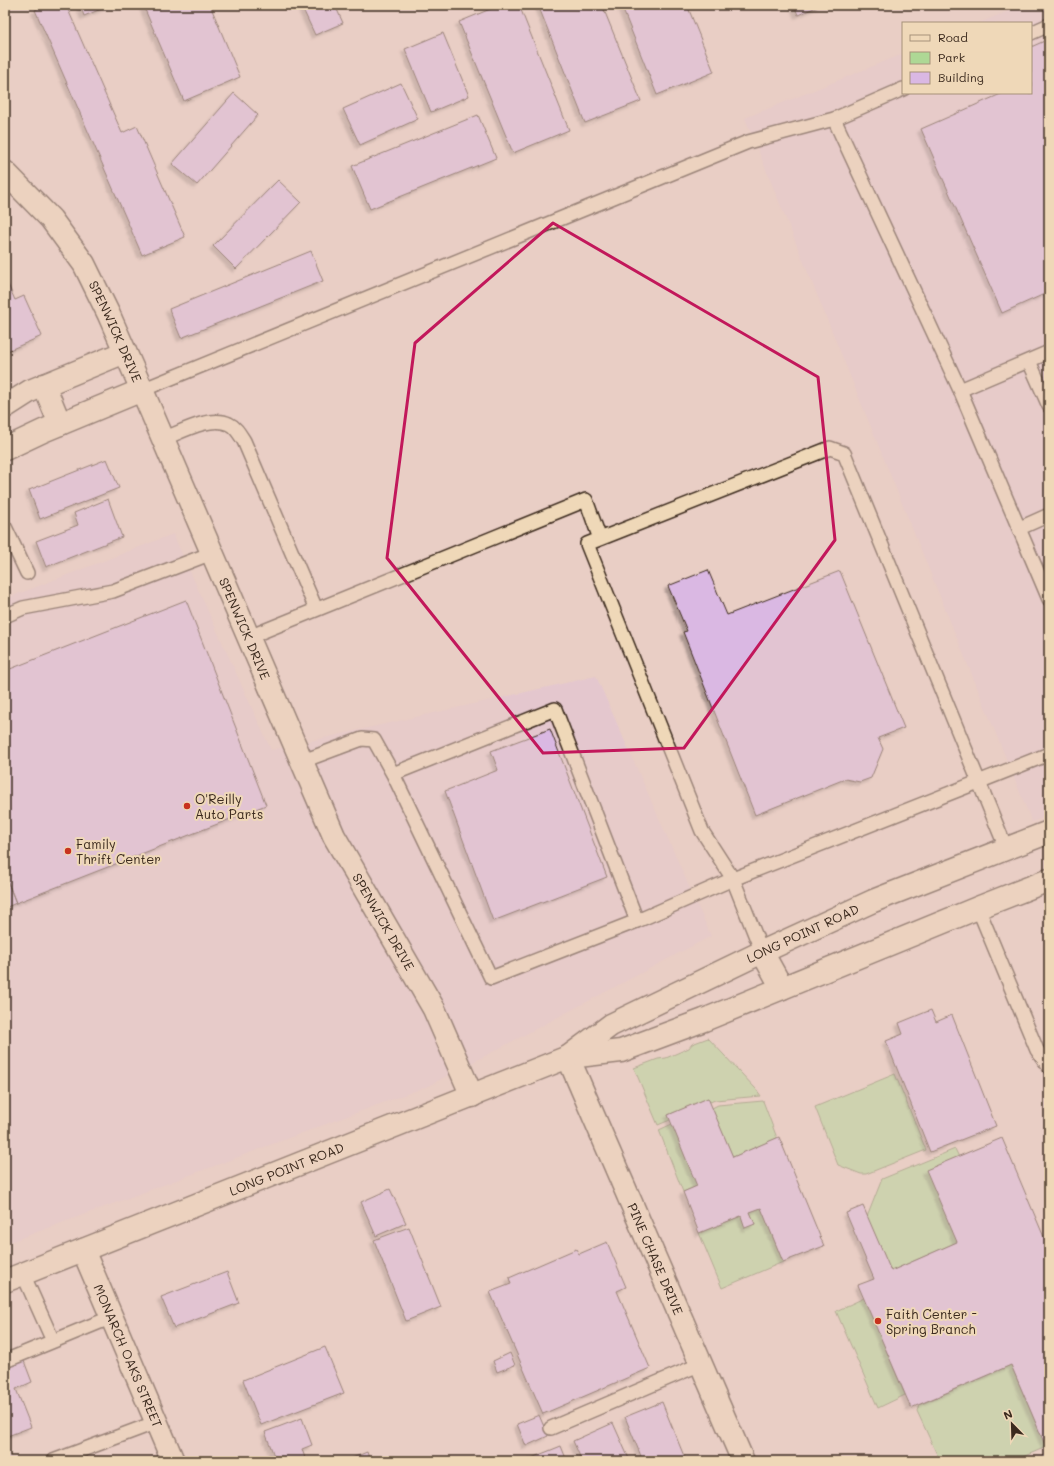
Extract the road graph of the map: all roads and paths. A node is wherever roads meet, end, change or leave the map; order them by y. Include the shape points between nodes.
1 (1049, 25) edge
2 (1032, 33) edge
3 (902, 89) edge
4 (834, 119) junction
5 (5, 172) edge
6 (125, 352) junction
7 (1049, 352) edge
8 (1029, 361) junction
9 (44, 385) junction
10 (142, 390) junction
11 (960, 390) junction
12 (1049, 406) edge
13 (5, 407) edge
14 (60, 424) junction
15 (163, 439) junction
16 (5, 449) edge
17 (1049, 515) edge
18 (5, 527) edge
19 (1020, 528) junction
20 (600, 539) junction
21 (212, 553) junction
22 (27, 573) dead end
23 (1049, 599) edge
24 (316, 609) junction
25 (5, 616) edge
26 (249, 637) junction
27 (1049, 754) edge
28 (303, 761) junction
29 (393, 774) junction
30 (979, 781) junction
31 (1049, 832) edge
32 (1006, 848) junction
33 (733, 879) junction
34 (1049, 880) edge
35 (978, 908) junction
36 (638, 921) junction
37 (762, 952) junction
38 (782, 988) junction
39 (568, 1057) junction
40 (1049, 1068) edge
41 (472, 1096) junction
42 (83, 1250) junction
43 (14, 1277) edge
44 (112, 1317) junction
45 (53, 1341) junction
46 (5, 1361) edge
47 (701, 1364) junction
48 (157, 1422) junction
49 (551, 1428) dead end
50 (53, 1461) edge
51 (173, 1461) edge
52 (743, 1461) edge

1 - 2 lane
3 - 4 lane
4 - 10 lane via 748,142
4 - 11 lane
5 - 6 street, SPENWICK DRIVE via 51,218 84,264
6 - 9 street
6 - 10 street, SPENWICK DRIVE
7 - 8 lane
8 - 11 lane
8 - 12 lane
9 - 13 street
9 - 14 street
10 - 14 street
10 - 15 street, SPENWICK DRIVE
11 - 19 lane
14 - 16 street
15 - 21 street, SPENWICK DRIVE
15 - 24 lane via 206,422 218,421 237,430 244,440
17 - 19 lane
18 - 22 lane
19 - 23 lane
20 - 24 lane via 586,500
20 - 30 lane via 830,448 844,453
20 - 33 lane via 587,544 702,831
21 - 25 lane via 113,591 22,608
21 - 26 street, SPENWICK DRIVE
24 - 26 lane
26 - 28 street, SPENWICK DRIVE
27 - 30 lane
28 - 29 lane via 362,739 374,740
28 - 41 street, SPENWICK DRIVE via 334,836 434,1009
29 - 36 lane via 491,978
29 - 36 lane via 556,709
30 - 32 lane
30 - 33 lane
31 - 32 street, LONG POINT ROAD
32 - 37 street, LONG POINT ROAD via 873,901
33 - 36 lane
33 - 37 lane
34 - 35 street, LONG POINT ROAD
35 - 38 street, LONG POINT ROAD
35 - 40 lane via 1037,1050
37 - 38 street
37 - 39 street, LONG POINT ROAD via 611,1026
38 - 39 street, LONG POINT ROAD via 621,1051
39 - 41 street, LONG POINT ROAD
39 - 47 street, PINE CHASE DRIVE
41 - 42 street, LONG POINT ROAD
42 - 43 street, LONG POINT ROAD
42 - 44 street, MONARCH OAKS STREET
43 - 45 lane
44 - 45 lane
44 - 48 street, MONARCH OAKS STREET
45 - 46 lane
47 - 49 lane
47 - 52 street, PINE CHASE DRIVE
48 - 50 lane
48 - 51 street, MONARCH OAKS STREET

